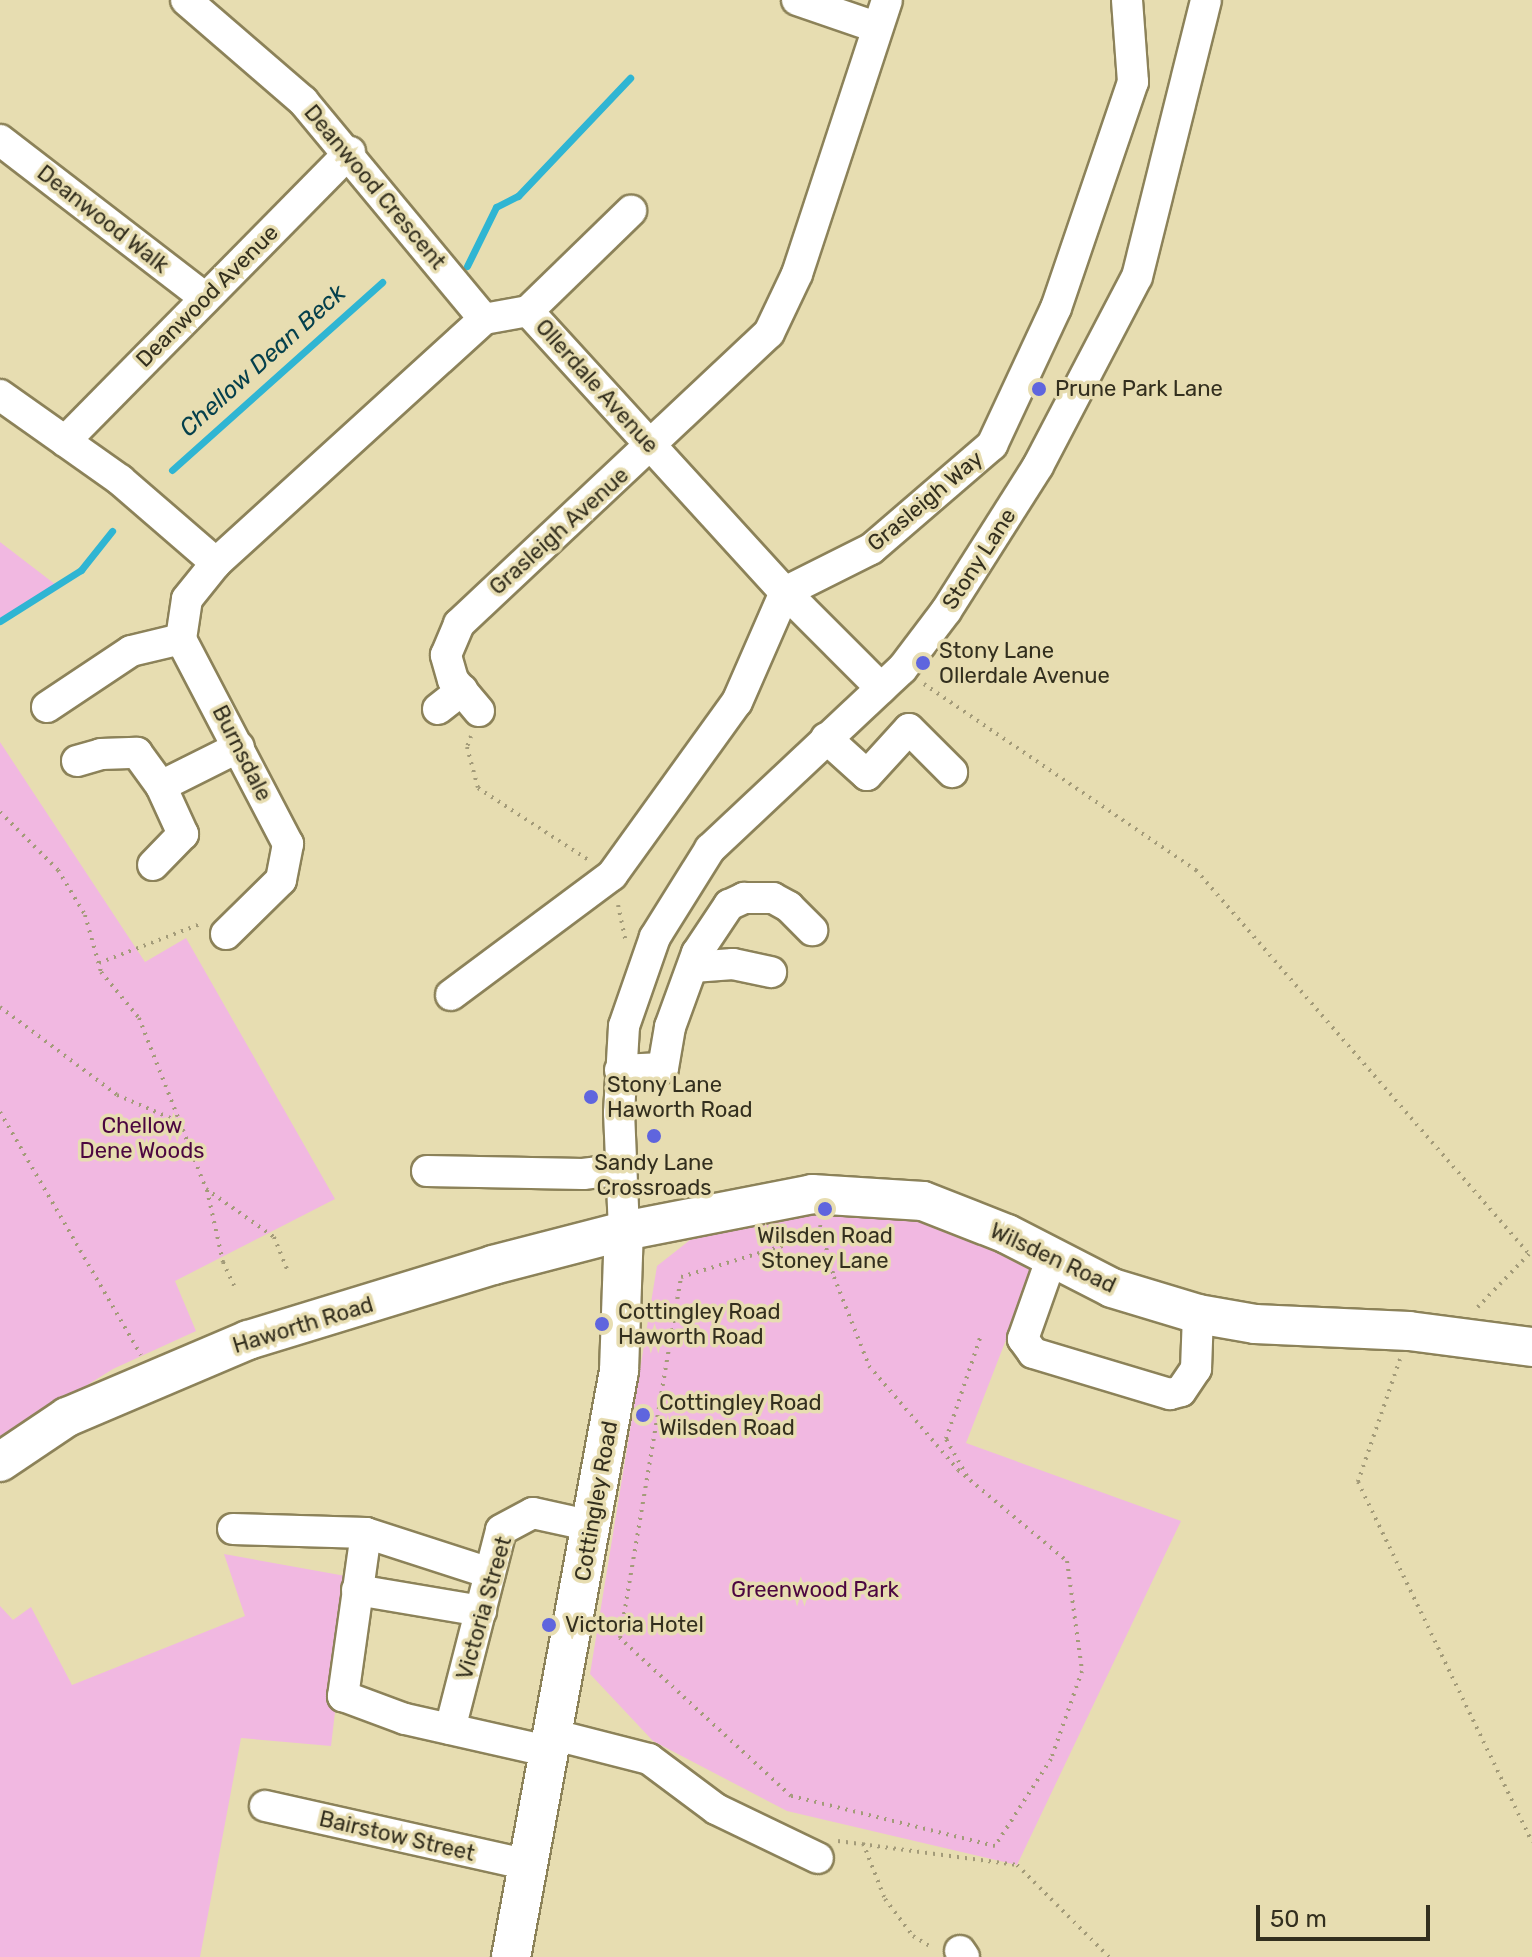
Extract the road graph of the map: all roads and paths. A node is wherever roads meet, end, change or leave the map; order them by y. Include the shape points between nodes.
1 (186, 0) edge
2 (797, 0) edge
3 (1127, 0) edge
4 (1206, 0) edge
5 (881, 14) edge
6 (0, 140) edge
7 (350, 152) junction
8 (631, 211) dead end
9 (205, 298) junction
10 (528, 311) junction
11 (484, 319) junction
12 (0, 395) edge
13 (65, 441) junction
14 (653, 447) junction
15 (216, 563) junction
16 (785, 592) junction
17 (181, 639) junction
18 (892, 678) junction
19 (460, 703) joint
20 (47, 707) dead end
21 (826, 738) junction
22 (239, 747) junction
23 (77, 761) dead end
24 (952, 772) dead end
25 (161, 786) junction
26 (0, 812) edge
27 (153, 865) dead end
28 (612, 875) junction
29 (812, 930) dead end
30 (226, 934) joint
31 (99, 963) junction
32 (693, 967) junction
33 (771, 972) dead end
34 (634, 985) junction
35 (451, 995) dead end
36 (0, 1007) edge
37 (620, 1070) junction
38 (0, 1112) edge
39 (184, 1124) junction
40 (622, 1169) junction
41 (427, 1171) dead end
42 (206, 1189) junction
43 (812, 1194) junction
44 (624, 1231) junction
45 (822, 1234) junction
46 (1052, 1257) junction
47 (288, 1271) dead end
48 (236, 1290) dead end
49 (1198, 1314) junction
50 (1409, 1331) junction
51 (981, 1335) dead end
52 (1451, 1335) junction
53 (1532, 1347) edge
54 (154, 1377) junction
55 (0, 1462) edge
56 (968, 1479) junction
57 (592, 1526) junction
58 (233, 1529) dead end
59 (366, 1533) junction
60 (490, 1573) junction
61 (357, 1590) junction
62 (481, 1611) junction
63 (450, 1729) junction
64 (553, 1743) junction
65 (265, 1806) dead end
66 (1532, 1842) edge
67 (863, 1843) junction
68 (824, 1849) joint
69 (529, 1865) junction
70 (954, 1953) edge
71 (511, 1957) edge
72 (1109, 1957) edge

1 - 7 street, Deanwood Crescent via 303,101
2 - 5 street
3 - 16 street, Grasleigh Way via 1133,82 1056,308 992,445 871,549
4 - 18 street, Stony Lane via 1137,277 1038,466 946,611
5 - 14 street, Grasleigh Avenue via 797,274 769,333
6 - 9 street, Deanwood Walk
7 - 9 street, Deanwood Avenue
7 - 11 street, Deanwood Crescent
8 - 10 street
9 - 13 street, Deanwood Avenue
10 - 11 street, Ollerdale Avenue
10 - 14 street, Ollerdale Avenue
11 - 15 street
12 - 13 street
13 - 15 street via 120,480
14 - 16 street, Ollerdale Avenue
14 - 19 street, Grasleigh Avenue via 459,624 446,655
15 - 17 street via 187,599
16 - 18 street, Ollerdale Avenue
16 - 28 street via 737,702
17 - 20 street via 131,651
17 - 22 street, Burnsdale
18 - 21 street, Stony Lane
18 - 52 path via 1196,870 1529,1254
19 - 28 path via 478,788
21 - 24 street via 867,775 909,729
21 - 34 street, Stony Lane via 710,849 680,890
22 - 25 street
22 - 30 street, Burnsdale via 288,844 281,880
23 - 25 street via 137,753
25 - 27 street via 183,834
26 - 31 path via 58,870 85,915
28 - 34 path
28 - 35 street
29 - 32 street via 781,901 744,898 713,923
30 - 31 path via 204,922
31 - 39 path via 139,1018 156,1070
32 - 33 street via 733,964
32 - 37 street via 670,1027 663,1068
34 - 37 street, Stony Lane
36 - 39 path via 117,1095
37 - 40 street, Stony Lane
38 - 54 path
39 - 42 path
40 - 41 street via 583,1174
40 - 44 street, Stony Lane
42 - 47 path via 274,1237
42 - 48 path via 223,1262
43 - 44 main road, Wilsden Road
43 - 45 path
43 - 46 main road, Wilsden Road via 923,1201
44 - 54 main road, Haworth Road via 248,1340
44 - 57 main road, Cottingley Road via 619,1371
45 - 56 path via 869,1366
45 - 56 path via 681,1277 620,1638 791,1796 995,1846 1051,1759 1082,1671 1067,1561
46 - 49 main road, Wilsden Road via 1112,1288
46 - 49 street via 1023,1339 1033,1353 1170,1394 1181,1391 1196,1369
49 - 50 main road, Wilsden Road via 1255,1324
50 - 52 main road, Wilsden Road
50 - 66 path via 1358,1482
51 - 56 path via 946,1439
52 - 53 main road, Wilsden Road
54 - 55 main road, Haworth Road via 67,1417
57 - 60 street, Victoria Street via 533,1513 501,1530
57 - 64 main road, Cottingley Road
58 - 59 street
59 - 60 street
59 - 61 street
60 - 62 street, Victoria Street
61 - 62 street
61 - 63 street via 343,1696
62 - 63 street, Victoria Street
63 - 64 street
64 - 68 street via 649,1759 716,1809
64 - 69 main road, Cottingley Road
65 - 69 street, Bairstow Street
67 - 68 path
67 - 70 path via 885,1899 913,1936
67 - 72 path via 1017,1865
69 - 71 main road, Cottingley Road

